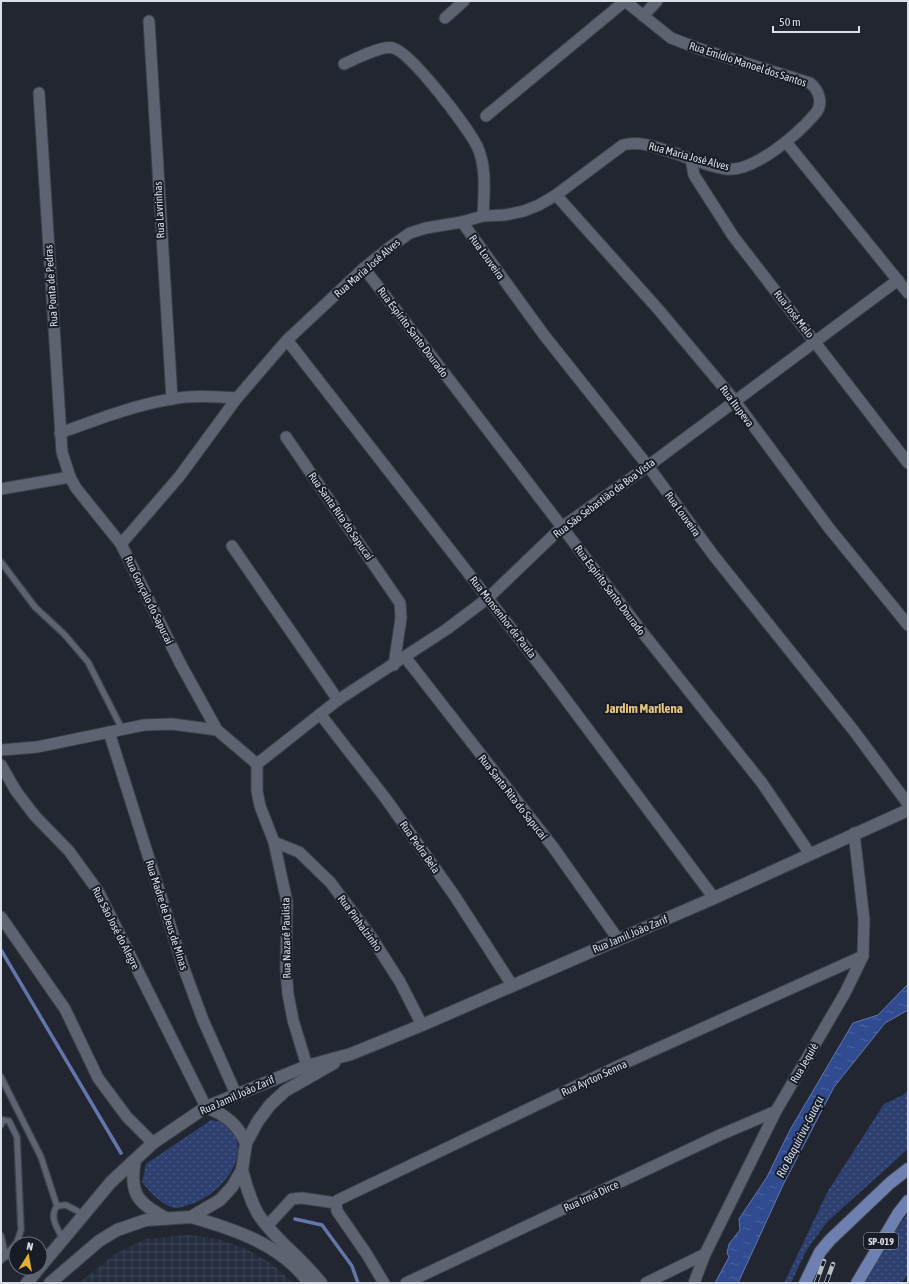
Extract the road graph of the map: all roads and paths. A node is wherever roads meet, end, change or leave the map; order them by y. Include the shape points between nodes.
1 (464, 1) edge
2 (625, 1) edge
3 (657, 1) edge
4 (643, 16) junction
5 (445, 18) dead end
6 (149, 21) dead end
7 (344, 64) dead end
8 (39, 93) dead end
9 (486, 116) dead end
10 (786, 142) junction
11 (691, 159) junction
12 (556, 195) junction
13 (484, 216) junction
14 (462, 222) junction
15 (364, 268) junction
16 (898, 280) junction
17 (908, 292) edge
18 (287, 340) junction
19 (816, 341) junction
20 (237, 398) junction
21 (172, 399) junction
22 (735, 401) junction
23 (60, 433) junction
24 (286, 437) dead end
25 (908, 462) edge
26 (648, 466) junction
27 (70, 477) junction
28 (1, 489) edge
29 (562, 527) junction
30 (121, 544) junction
31 (232, 546) dead end
32 (1, 562) edge
33 (488, 598) junction
34 (908, 625) edge
35 (406, 657) junction
36 (394, 665) junction
37 (338, 700) junction
38 (320, 714) junction
39 (122, 729) junction
40 (217, 730) junction
41 (109, 732) junction
42 (1, 750) edge
43 (257, 764) junction
44 (1, 765) edge
45 (908, 804) edge
46 (908, 810) edge
47 (854, 833) junction
48 (274, 842) junction
49 (810, 854) junction
50 (714, 898) junction
51 (1, 917) edge
52 (618, 938) junction
53 (863, 956) junction
54 (512, 985) junction
55 (422, 1025) junction
56 (351, 1054) junction
57 (307, 1066) junction
58 (1, 1076) edge
59 (236, 1094) junction
60 (206, 1107) junction
61 (776, 1111) junction
62 (1, 1125) edge
63 (153, 1143) junction
64 (246, 1143) junction
65 (135, 1160) junction
66 (908, 1169) edge
67 (242, 1170) junction
68 (908, 1201) edge
69 (57, 1206) junction
70 (336, 1207) junction
71 (83, 1214) junction
72 (166, 1218) junction
73 (191, 1218) junction
74 (267, 1226) junction
75 (1, 1236) edge
76 (63, 1239) junction
77 (705, 1254) junction
78 (6, 1257) junction
79 (48, 1258) edge
80 (1, 1261) edge
81 (50, 1283) edge
82 (309, 1283) edge
83 (321, 1283) edge
84 (384, 1283) edge
85 (406, 1283) edge
86 (646, 1283) edge
87 (694, 1283) edge
88 (805, 1283) edge
89 (857, 1283) edge

1 - 5 street
2 - 4 street, Rua Emídio Manoel dos Santos
2 - 9 street
3 - 4 street
4 - 10 street, Rua Emídio Manoel dos Santos via 671,38 793,76 816,87 820,95 817,112
6 - 21 street, Rua Lavrinhas
7 - 13 street via 384,48 394,48 405,55 430,80 478,147 483,166
8 - 23 street, Rua Ponta de Pedras
10 - 11 street, Rua Maria Josè Alves via 739,169 727,169
10 - 16 street
11 - 12 street, Rua Maria Josè Alves via 653,146 629,143
11 - 19 street, Rua José Melo via 694,175 733,236
12 - 13 street, Rua Maria Josè Alves via 524,211
12 - 22 street, Rua Itupeva via 658,309
13 - 14 street, Rua Maria Josè Alves
14 - 15 street, Rua Maria Josè Alves via 410,233
14 - 26 street, Rua Louveira via 544,335
15 - 18 street, Rua Maria Josè Alves
15 - 29 street, Rua Espírito Santo Dourado
16 - 17 street
16 - 19 street, Rua São Sebastião da Boa Vista
18 - 20 street, Rua Maria Josè Alves
18 - 33 street, Rua Monsenhor de Paula
19 - 22 street, Rua São Sebastião da Boa Vista
19 - 25 street, Rua José Melo
20 - 21 street via 201,396
20 - 30 street, Rua Maria Josè Alves via 179,477
21 - 23 street via 125,410
22 - 26 street, Rua São Sebastião da Boa Vista
22 - 34 street, Rua Itupeva via 829,528
23 - 27 street, Rua Ponta de Pedras via 62,452
24 - 36 street, Rua Santa Rita do Sapucaí via 398,599 401,618
26 - 29 street, Rua São Sebastião da Boa Vista
26 - 45 street, Rua Louveira via 714,556 854,731
27 - 28 street
27 - 30 street, Rua Gonçalo do Sapucaí
29 - 33 street, Rua São Sebastião da Boa Vista
29 - 49 street, Rua Espírito Santo Dourado via 762,783
30 - 40 street, Rua Gonçalo do Sapucaí via 180,663
31 - 37 street
32 - 39 lane via 35,607 64,634 88,662
33 - 35 street, Rua São Sebastião da Boa Vista
33 - 50 street, Rua Monsenhor de Paula
35 - 36 street, Rua São Sebastião da Boa Vista
35 - 52 street, Rua Santa Rita do Sapucaí via 553,847
36 - 37 street, Rua São Sebastião da Boa Vista
37 - 38 street, Rua São Sebastião da Boa Vista
38 - 43 street, Rua São Sebastião da Boa Vista
38 - 54 street, Rua Pedra Bela via 386,799 445,882
39 - 40 street via 172,724
39 - 41 street
40 - 43 street
41 - 42 street via 37,747
41 - 59 street, Rua Madre de Deus de Minas via 183,966 202,1020
43 - 48 street, Rua Nazaré Paulista via 260,806
44 - 60 street, Rua São José do Alegre via 16,791 69,851 98,891
46 - 47 main road, Rua Jamil João Zarif
47 - 49 main road, Rua Jamil João Zarif
47 - 53 street, Rua Jequié via 864,920
48 - 55 street, Rua Pinhalzinho via 299,852 330,882 372,938 400,982
48 - 57 street, Rua Nazaré Paulista via 287,902 288,994
49 - 50 main road, Rua Jamil João Zarif
50 - 52 main road, Rua Jamil João Zarif
51 - 63 street via 65,1009 98,1078 127,1117
52 - 54 main road, Rua Jamil João Zarif
53 - 61 street, Rua Jequié via 845,993
53 - 70 street, Rua Ayrton Senna via 614,1068 347,1194 338,1200
54 - 55 main road, Rua Jamil João Zarif
55 - 56 main road, Rua Jamil João Zarif
56 - 57 main road, Rua Jamil João Zarif
56 - 64 main road, Rua Jamil João Zarif via 286,1091 270,1105
57 - 59 main road, Rua Jamil João Zarif
58 - 69 lane via 41,1157
59 - 60 main road, Rua Jamil João Zarif
60 - 63 main road, Rua Jamil João Zarif
60 - 64 main road via 234,1122
61 - 77 street, Rua Jequié
61 - 85 street, Rua Irmã Dirce
62 - 78 lane via 3,1120 9,1121 17,1137 21,1216 21,1230 17,1242
63 - 65 main road, Rua Jamil João Zarif
64 - 67 main road, Rua Jamil João Zarif
65 - 71 main road, Rua Jamil João Zarif via 111,1182
65 - 72 main road via 132,1175 137,1197 144,1206
66 - 88 main road via 830,1240 820,1252
67 - 73 main road, Rua Jamil João Zarif via 220,1200
67 - 74 main road via 250,1197
68 - 89 main road, SP-019 via 890,1226
69 - 71 lane via 66,1204
69 - 76 lane via 54,1210 54,1221
70 - 74 street via 302,1198 292,1199
70 - 84 street
71 - 76 main road, Rua Jamil João Zarif
72 - 73 main road
72 - 81 main road via 146,1220 117,1230 99,1240
73 - 82 main road via 213,1223 259,1242 281,1255
74 - 83 main road
75 - 78 lane
76 - 79 main road, Rua Jamil João Zarif
77 - 86 street
77 - 87 street, Rua Jequié
78 - 80 lane

